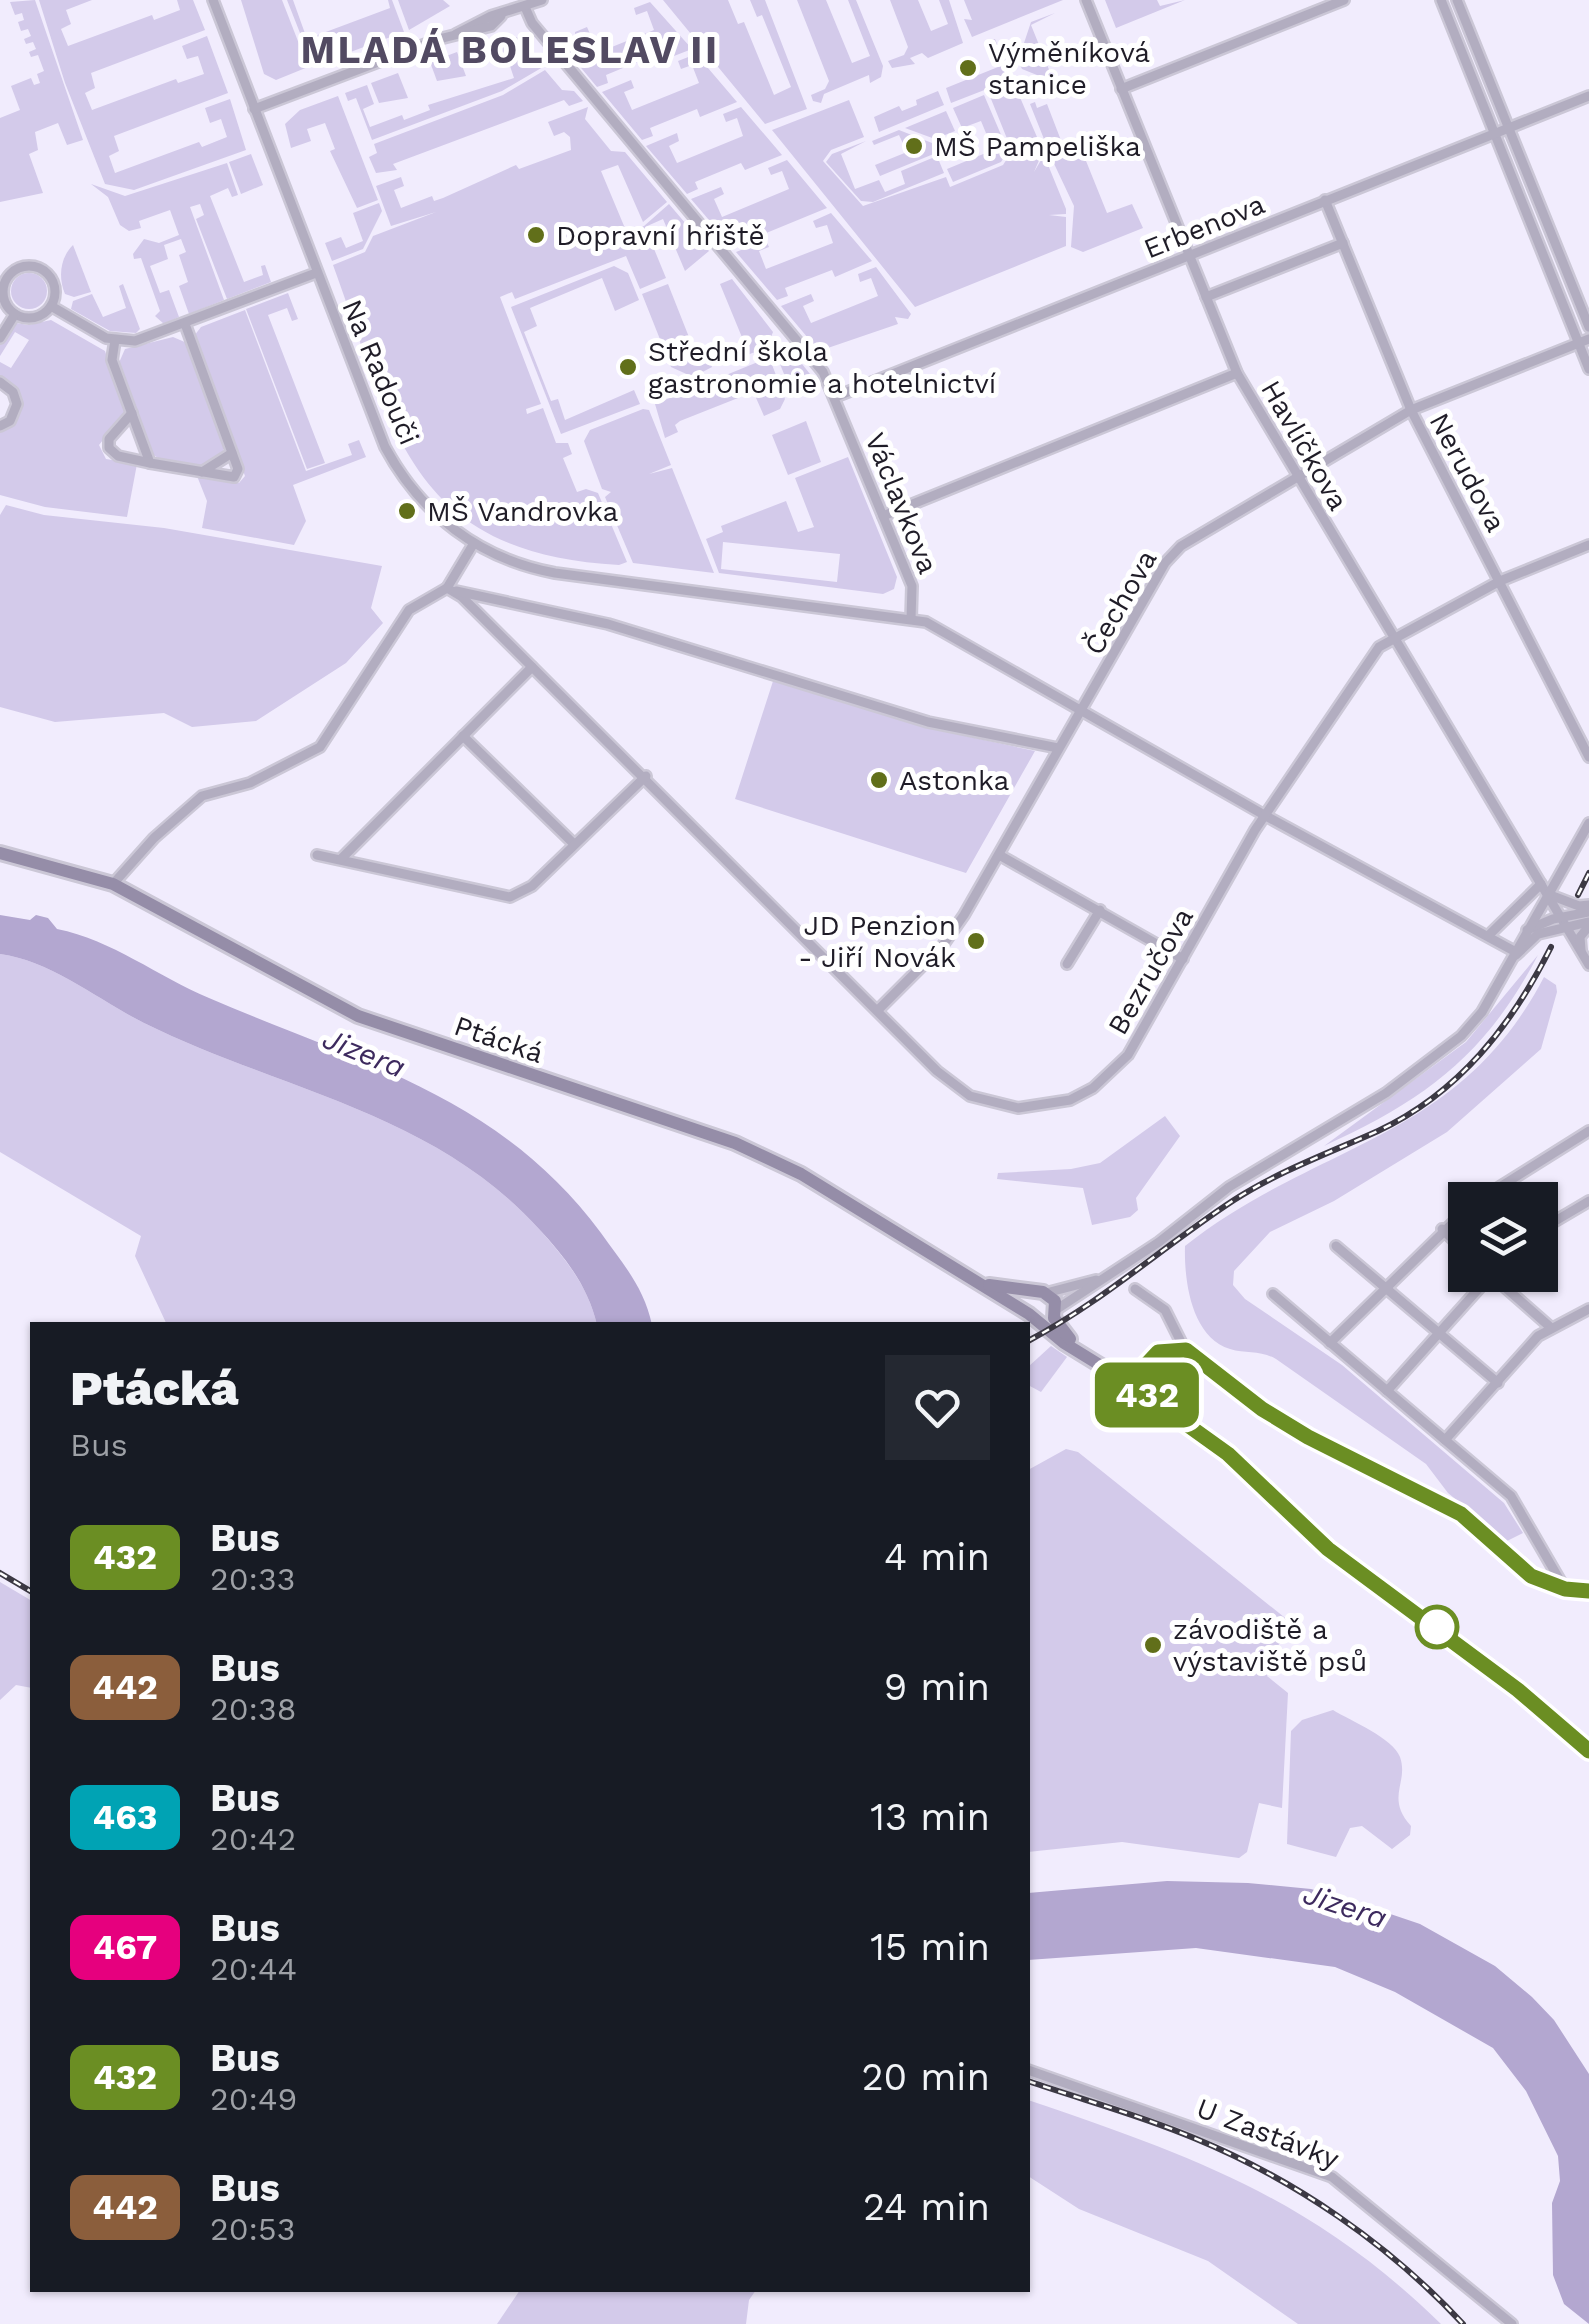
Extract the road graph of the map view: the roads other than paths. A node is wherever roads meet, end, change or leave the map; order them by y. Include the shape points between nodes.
1 (213, 0) edge
2 (542, 0) edge
3 (1086, 0) edge
4 (1344, 0) edge
5 (1442, 0) edge
6 (1457, 0) edge
7 (524, 7) junction
8 (1121, 89) junction
9 (1589, 96) edge
10 (254, 109) junction
11 (1508, 125) junction
12 (1493, 130) junction
13 (1325, 200) junction
14 (1553, 236) junction
15 (1538, 241) junction
16 (1343, 243) junction
17 (1188, 256) junction
18 (4, 273) edge
19 (316, 273) junction
20 (1206, 296) junction
21 (51, 306) junction
22 (15, 314) junction
23 (185, 324) junction
24 (1589, 327) edge
25 (0, 338) edge
26 (114, 340) junction
27 (1584, 341) edge
28 (1589, 369) edge
29 (1237, 373) junction
30 (0, 382) edge
31 (835, 397) junction
32 (1410, 410) junction
33 (132, 413) junction
34 (0, 426) edge
35 (232, 453) junction
36 (150, 463) junction
37 (202, 472) junction
38 (1297, 477) junction
39 (883, 516) junction
40 (474, 543) junction
41 (1589, 545) edge
42 (1500, 581) junction
43 (446, 588) junction
44 (910, 619) junction
45 (1395, 640) junction
46 (532, 667) junction
47 (1084, 710) junction
48 (463, 736) junction
49 (1058, 748) junction
50 (1589, 758) edge
51 (646, 776) junction
52 (1266, 816) junction
53 (1589, 823) edge
54 (574, 844) junction
55 (0, 853) edge
56 (317, 855) dead end
57 (1001, 856) junction
58 (341, 859) junction
59 (113, 884) junction
60 (1544, 889) junction
61 (1100, 910) junction
62 (1588, 916) edge
63 (1563, 922) junction
64 (1547, 931) junction
65 (1488, 936) junction
66 (1522, 936) junction
67 (1579, 949) junction
68 (1514, 951) junction
69 (1182, 959) junction
70 (1067, 964) dead end
71 (1508, 965) junction
72 (1589, 965) edge
73 (878, 1010) junction
74 (1589, 1131) edge
75 (1507, 1182) edge
76 (1589, 1200) edge
77 (1558, 1219) edge
78 (1448, 1225) edge
79 (1442, 1230) junction
80 (1448, 1235) edge
81 (1336, 1246) dead end
82 (1103, 1278) junction
83 (976, 1283) junction
84 (1385, 1286) junction
85 (1135, 1289) dead end
86 (1476, 1292) edge
87 (1510, 1292) edge
88 (1040, 1293) junction
89 (1273, 1294) dead end
90 (1589, 1309) edge
91 (1054, 1311) junction
92 (1030, 1314) junction
93 (1549, 1326) junction
94 (1440, 1333) junction
95 (1330, 1342) junction
96 (1186, 1350) junction
97 (1082, 1352) junction
98 (1129, 1383) junction
99 (1498, 1383) junction
100 (1387, 1391) junction
101 (1446, 1440) junction
102 (1565, 1589) junction
103 (1589, 1591) edge
104 (1589, 1751) edge
105 (1030, 2071) edge
106 (1512, 2324) edge

1 - 10 street, Na Radouči
2 - 7 street
3 - 8 street, Havlíčkova
4 - 8 street
5 - 12 street
6 - 11 street
7 - 10 street
7 - 31 street, Václavkova via 820,368
8 - 17 street, Havlíčkova
9 - 11 street, Erbenova
10 - 19 street, Na Radouči
11 - 12 street, Erbenova
11 - 14 street
12 - 13 street, Erbenova
12 - 15 street
13 - 16 street, Nerudova
13 - 17 street, Erbenova
14 - 15 street
14 - 24 street
15 - 27 street
16 - 20 street
16 - 32 street, Nerudova
17 - 20 street, Havlíčkova
17 - 31 street, Erbenova
18 - 21 street via 26,266 46,272 56,290
18 - 22 street via 4,296
19 - 23 street
19 - 40 street, Na Radouči via 398,469 430,510
20 - 29 street, Havlíčkova
21 - 22 street via 35,317
21 - 26 street
22 - 25 street
23 - 26 street via 135,341
23 - 35 street
26 - 33 street via 112,360
27 - 28 street
27 - 32 street, Čechova
29 - 38 street, Havlíčkova
29 - 39 street
30 - 34 street via 17,404
31 - 39 street, Václavkova
32 - 38 street, Čechova
32 - 42 street, Nerudova
33 - 36 street
33 - 36 street via 109,448
35 - 37 street
35 - 37 street via 234,477
36 - 37 street
38 - 45 street, Havlíčkova
38 - 47 street, Čechova via 1166,562
39 - 44 street, Václavkova via 914,594
40 - 43 street
40 - 44 street, Na Radouči via 555,574
41 - 42 street, Bezručova
42 - 45 street, Bezručova
42 - 50 street, Nerudova
43 - 46 street, Bezručova
43 - 49 street via 640,634 928,722
43 - 59 street via 409,610 320,747 250,783 202,796
44 - 47 street, Václavkova via 943,629
45 - 52 street, Bezručova via 1372,655
45 - 60 street, Havlíčkova
46 - 48 street
46 - 51 street, Bezručova
47 - 49 street, Čechova
47 - 52 street, Václavkova
48 - 54 street
48 - 58 street
49 - 57 street, Čechova
51 - 54 street
51 - 73 street, Bezručova
52 - 65 street, Václavkova
52 - 69 street, Bezručova
53 - 60 street
54 - 58 street via 532,886 510,897
55 - 59 street, Ptácká
56 - 58 street
57 - 61 street
57 - 73 street, Čechova via 942,945
59 - 83 street, Ptácká via 358,1016 766,1156
60 - 62 street
60 - 63 street, Havlíčkova
60 - 65 street
60 - 66 street
61 - 69 street
61 - 70 street
62 - 63 street
62 - 67 street
63 - 64 street
63 - 66 street via 1537,924
63 - 67 street, Havlíčkova
64 - 67 street
64 - 71 street
65 - 68 street, Václavkova
66 - 68 street
67 - 72 street
68 - 71 street
69 - 73 street, Bezručova via 1119,1066 1093,1088 1044,1106 1018,1108 970,1096
71 - 82 street via 1482,1012 1428,1064 1229,1187
74 - 75 street
76 - 77 street
78 - 79 street
79 - 80 street
79 - 84 street
81 - 84 street
82 - 88 street
82 - 91 street
83 - 88 street, Ptácká
83 - 92 street, Ptácká
84 - 94 street
84 - 95 street
85 - 96 street via 1165,1310
86 - 94 street
87 - 93 street
88 - 91 street via 1055,1300
88 - 92 street via 1025,1303
89 - 95 street
90 - 93 street
91 - 92 street
91 - 97 street, Ptácká via 1057,1325
92 - 97 street, Ptácká
93 - 99 street
94 - 99 street
94 - 100 street
95 - 100 street
96 - 98 street via 1158,1352
96 - 102 street via 1262,1409 1461,1514 1531,1576
97 - 98 street, Ptácká
98 - 104 street, Ptácká via 1215,1444 1328,1549
99 - 101 street
100 - 101 street
101 - 102 street via 1511,1496
102 - 103 street
105 - 106 street, U Zastávky via 1332,2177

